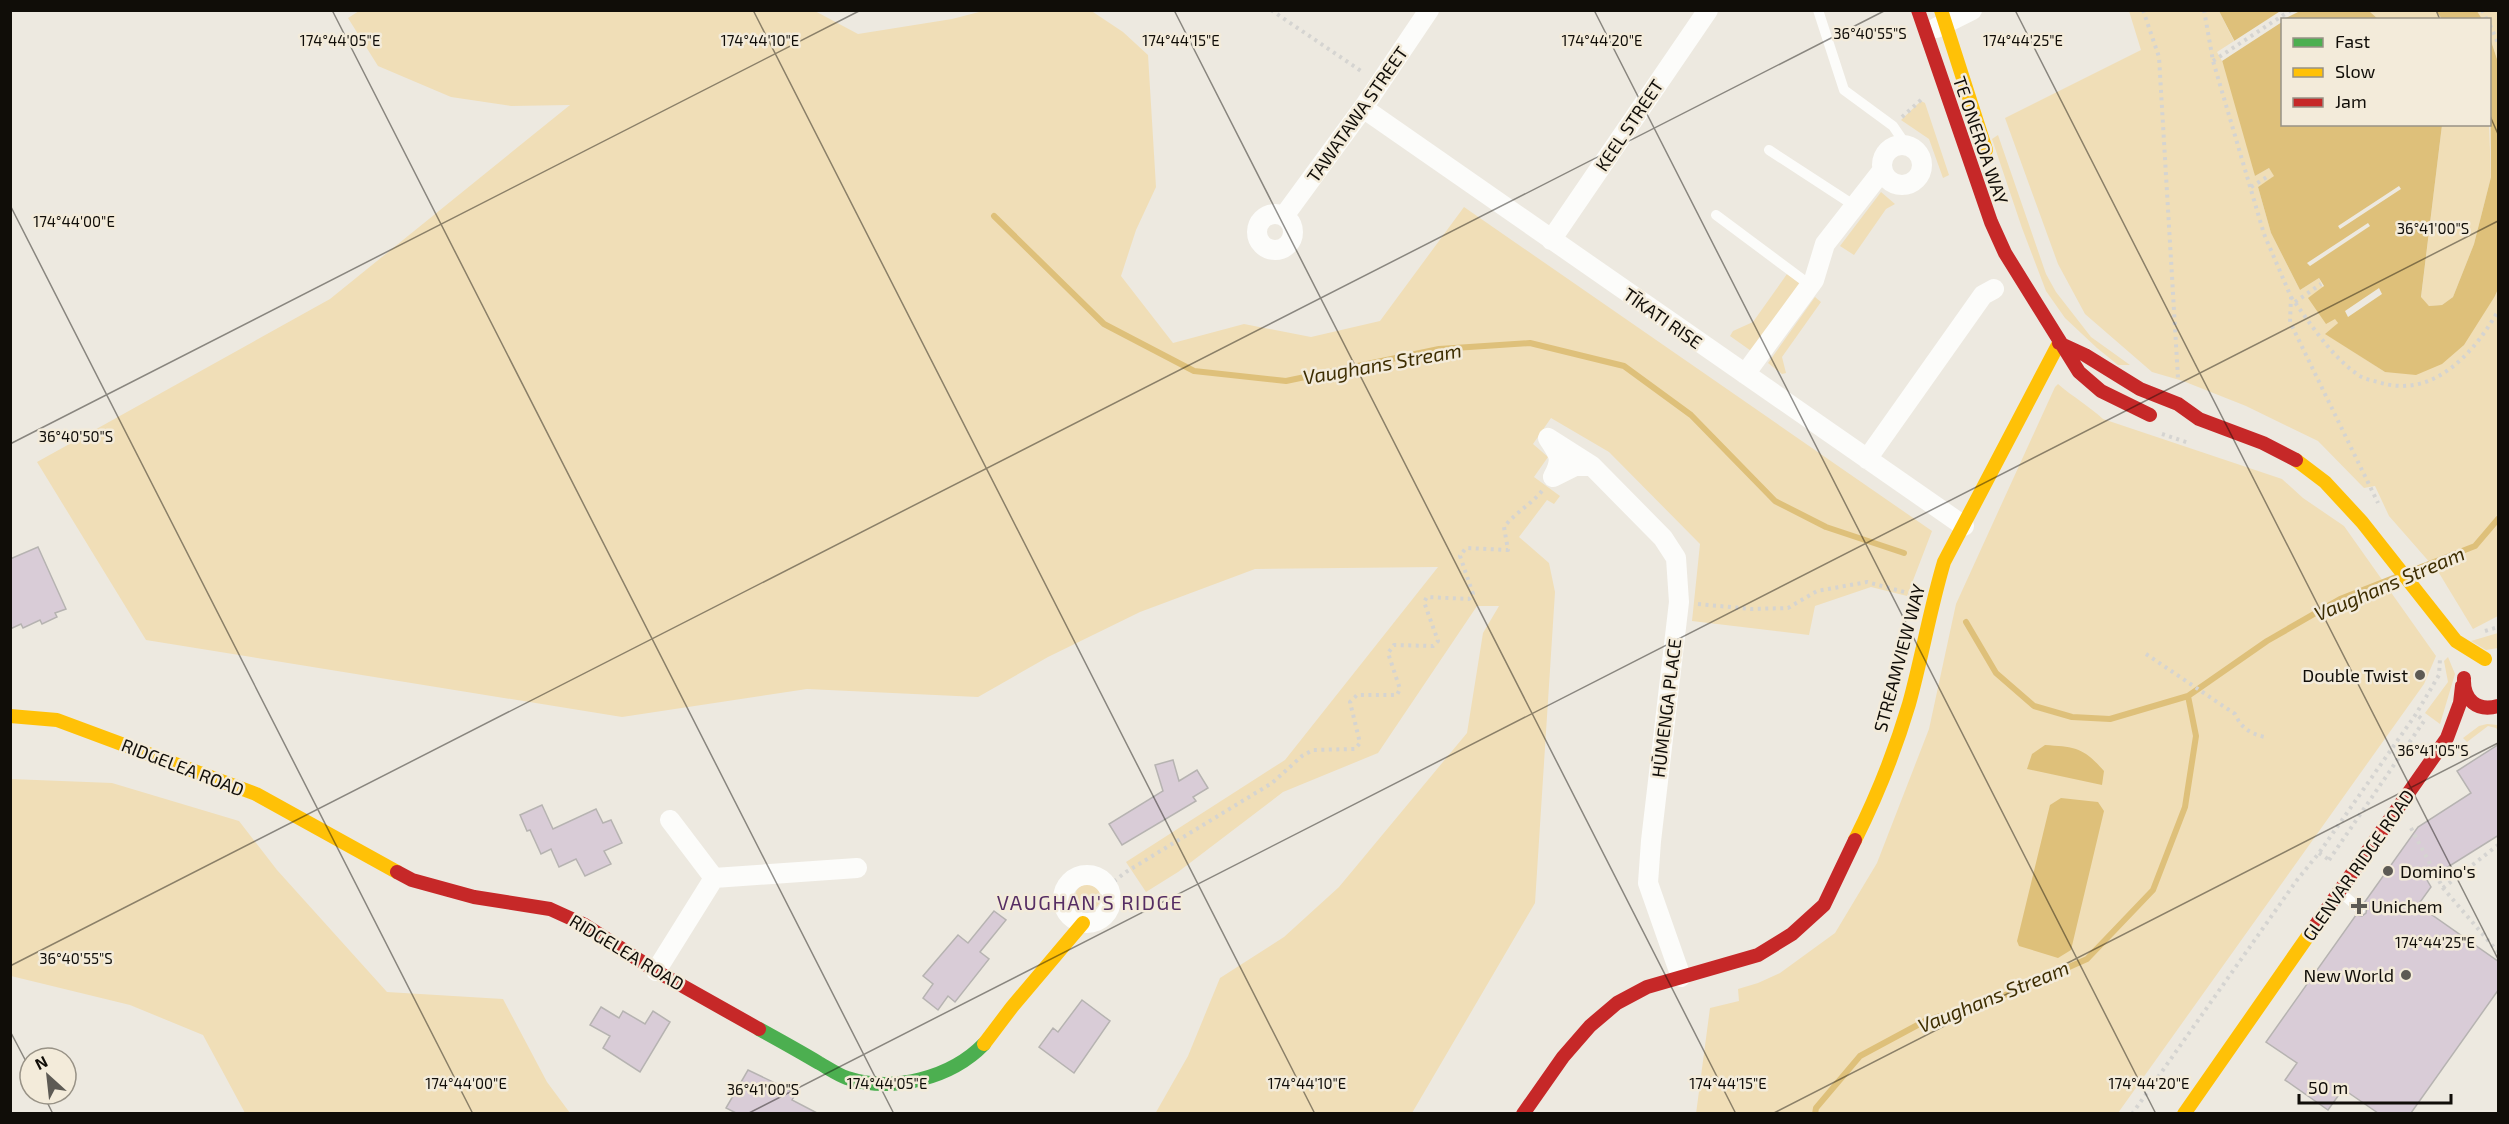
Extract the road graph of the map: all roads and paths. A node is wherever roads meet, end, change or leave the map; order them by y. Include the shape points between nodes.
1 (1271, 10) edge
2 (1429, 10) edge
3 (1708, 10) edge
4 (1818, 10) edge
5 (1918, 10) edge
6 (1972, 10) edge
7 (2143, 10) edge
8 (2204, 10) edge
9 (2292, 10) edge
10 (1943, 17) edge
11 (2491, 27) edge
12 (1925, 32) junction
13 (2499, 43) edge
14 (2213, 61) junction
15 (1379, 83) junction
16 (1926, 96) dead end
17 (1363, 108) junction
18 (1893, 126) junction
19 (1906, 145) junction
20 (1769, 150) dead end
21 (1991, 167) dead end
22 (1882, 171) junction
23 (2270, 175) dead end
24 (2251, 187) junction
25 (1855, 206) junction
26 (1716, 215) dead end
27 (1284, 216) dead end
28 (2013, 239) dead end
29 (1551, 240) junction
30 (2019, 277) junction
31 (2321, 284) dead end
32 (1810, 285) junction
33 (1994, 289) dead end
34 (2291, 297) junction
35 (2295, 302) junction
36 (2499, 311) edge
37 (2059, 343) junction
38 (1744, 374) junction
39 (2179, 386) dead end
40 (2199, 419) junction
41 (2156, 432) dead end
42 (2190, 443) dead end
43 (1867, 459) junction
44 (1592, 466) junction
45 (1553, 477) junction
46 (2381, 508) dead end
47 (1964, 526) junction
48 (1933, 599) junction
49 (1678, 602) junction
50 (2456, 641) junction
51 (2146, 654) dead end
52 (2439, 654) dead end
53 (2494, 659) edge
54 (2466, 671) junction
55 (2462, 686) junction
56 (2492, 710) edge
57 (2416, 714) junction
58 (10, 716) edge
59 (2448, 734) junction
60 (2265, 737) dead end
61 (670, 820) dead end
62 (2416, 836) dead end
63 (2499, 846) edge
64 (2329, 860) dead end
65 (857, 868) dead end
66 (714, 878) junction
67 (1108, 886) junction
68 (2443, 888) junction
69 (2340, 892) junction
70 (2360, 909) dead end
71 (1083, 923) junction
72 (2499, 952) edge
73 (656, 971) junction
74 (1681, 977) junction
75 (1523, 1113) edge
76 (2132, 1113) edge
77 (2184, 1113) edge

1 - 15 path
2 - 15 street, TAWATAWA STREET
3 - 29 street, KEEL STREET
4 - 18 lane via 1844,90
5 - 12 street, TE ONEROA WAY
6 - 10 street
7 - 39 path via 2159,57
8 - 14 path
9 - 14 path
10 - 12 street
10 - 21 street, TE ONEROA WAY
11 - 13 path
12 - 30 street, TE ONEROA WAY via 1991,222
14 - 24 path
15 - 17 street, TAWATAWA STREET
16 - 18 path
17 - 27 street, TAWATAWA STREET
17 - 29 street, TĪKATI RISE
18 - 19 lane
19 - 22 street via 1887,152
19 - 22 street via 1921,157 1920,176 1909,185 1896,185
20 - 25 lane
22 - 25 street
23 - 24 path
24 - 34 path via 2264,234
25 - 32 street via 1825,244
26 - 32 lane
28 - 30 street, TE ONEROA WAY
29 - 38 street, TĪKATI RISE
30 - 37 street, TE ONEROA WAY
31 - 35 path
32 - 38 street
33 - 43 street via 1983,295
34 - 35 path
34 - 46 path via 2290,322
35 - 36 path via 2337,357 2358,376 2387,385 2411,386 2435,379 2461,362
37 - 40 street, TE ONEROA WAY via 2140,390 2178,404
37 - 40 street, TE ONEROA WAY via 2079,372 2101,391 2150,415
37 - 47 street, STREAMVIEW WAY
38 - 43 street, TĪKATI RISE
40 - 50 street, TE ONEROA WAY via 2289,455 2325,482
41 - 42 path
43 - 47 street, TĪKATI RISE
44 - 45 street via 1575,466
44 - 45 street, HŪMENGA PLACE via 1548,438 1560,464
44 - 49 street, HŪMENGA PLACE via 1663,538 1676,558
45 - 67 path via 1531,504 1504,527 1508,550 1466,548 1460,556 1473,594 1469,599 1427,597 1424,602 1438,641 1433,646 1394,645 1388,653 1400,689 1397,695 1357,695 1350,702 1360,743 1355,749 1313,750 1302,756 1272,783
47 - 48 street, STREAMVIEW WAY via 1944,562
48 - 49 path via 1867,582 1817,591 1788,608 1751,609
48 - 74 street, STREAMVIEW WAY via 1909,704 1881,789 1824,905 1792,934 1758,955
49 - 74 street, HŪMENGA PLACE via 1648,883
50 - 53 street, TE ONEROA WAY
50 - 54 street, TE ONEROA WAY
51 - 60 path via 2235,714 2240,725
52 - 57 path via 2439,675
53 - 54 street, TE ONEROA WAY via 2477,661
54 - 55 street
55 - 56 street via 2469,700
55 - 59 street, GLENVAR RIDGE ROAD
56 - 59 street, GLENVAR RIDGE ROAD
57 - 64 path via 2424,721
57 - 76 path
58 - 73 street, RIDGELEA ROAD via 57,720 256,794 412,880 474,897 550,909 583,924
59 - 69 street, GLENVAR RIDGE ROAD
61 - 66 street
62 - 68 path
63 - 68 path
65 - 66 street
66 - 73 street
67 - 71 street, RIDGELEA ROAD via 1109,909 1099,921
67 - 71 street via 1088,874 1066,885 1064,909
68 - 72 path
69 - 70 lane
69 - 77 street, GLENVAR RIDGE ROAD
71 - 73 street, RIDGELEA ROAD via 983,1046 956,1067 930,1077 886,1085 846,1078
74 - 75 street, STREAMVIEW WAY via 1637,992 1590,1026

